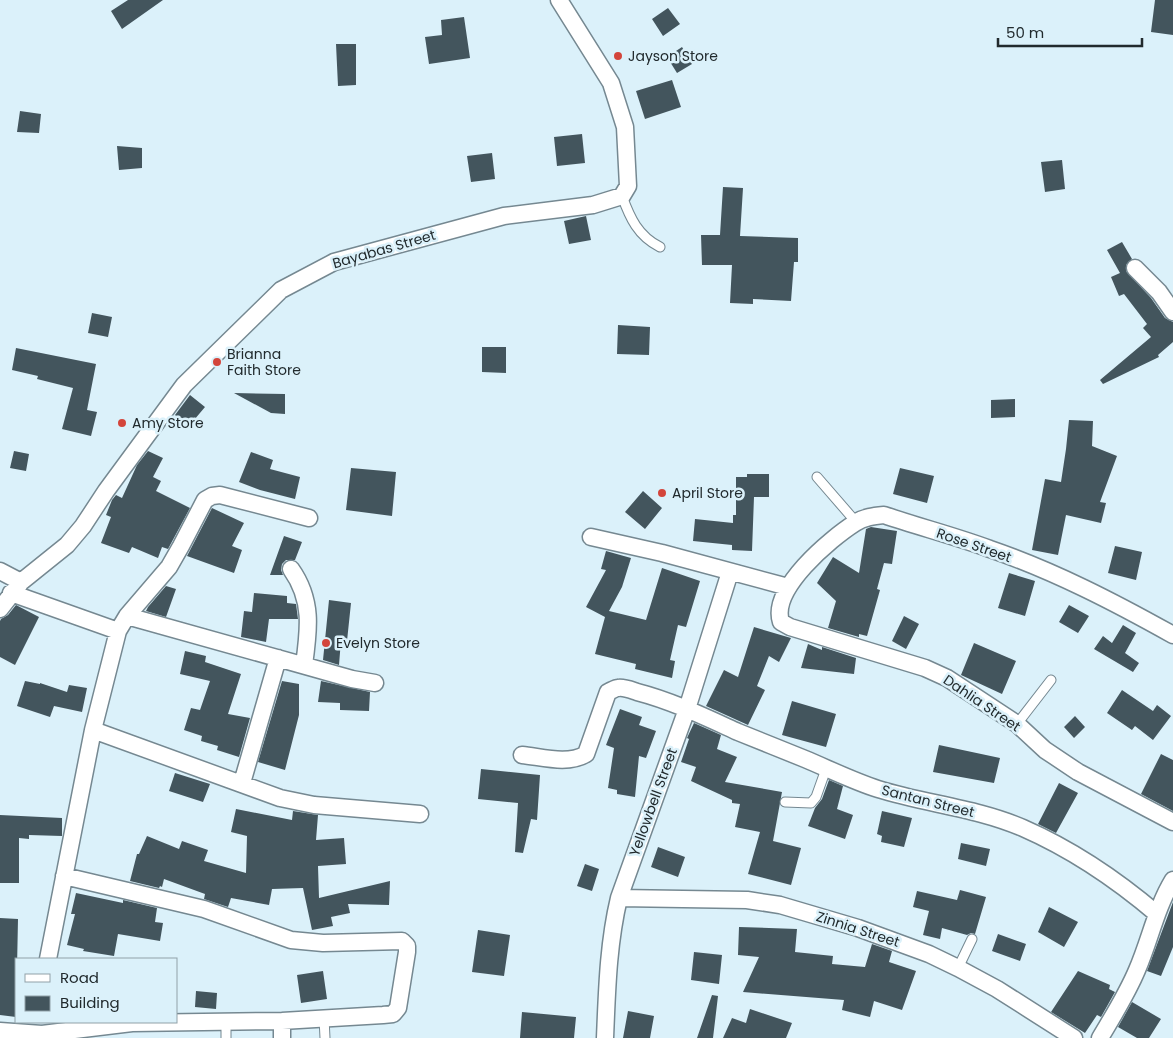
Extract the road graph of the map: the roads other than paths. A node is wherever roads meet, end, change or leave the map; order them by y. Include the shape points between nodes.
1 (559, 0) edge
2 (622, 196) junction
3 (660, 247) dead end
4 (1135, 268) dead end
5 (1173, 312) edge
6 (817, 477) dead end
7 (308, 518) dead end
8 (856, 522) junction
9 (591, 536) dead end
10 (291, 569) dead end
11 (0, 571) edge
12 (730, 572) junction
13 (788, 587) junction
14 (16, 588) junction
15 (0, 609) edge
16 (127, 616) junction
17 (118, 631) junction
18 (1173, 635) edge
19 (278, 658) junction
20 (304, 665) junction
21 (1051, 680) dead end
22 (375, 683) dead end
23 (687, 709) junction
24 (1016, 724) junction
25 (93, 730) junction
26 (522, 755) dead end
27 (826, 769) junction
28 (242, 783) junction
29 (785, 802) dead end
30 (420, 814) dead end
31 (1173, 822) edge
32 (64, 876) junction
33 (1173, 880) edge
34 (619, 898) junction
35 (1156, 914) junction
36 (972, 939) dead end
37 (48, 958) edge
38 (958, 968) junction
39 (324, 1018) junction
40 (282, 1021) junction
41 (226, 1030) edge
42 (0, 1031) edge
43 (42, 1031) edge
44 (282, 1038) edge
45 (325, 1038) edge
46 (605, 1038) edge
47 (1074, 1038) edge
48 (1100, 1038) edge

1 - 2 street via 612,83 625,126 628,186
2 - 3 lane via 631,221 642,235
2 - 14 street, Bayabas Street via 593,205 504,216 334,262 281,290 184,385 67,546
4 - 5 street
6 - 8 lane
7 - 16 street via 220,495 212,496 205,500 169,567
8 - 13 street, Rose Street via 804,566
8 - 18 street, Rose Street via 884,515 990,549 1063,578
9 - 12 street
10 - 20 street via 304,593 308,634
11 - 14 street
12 - 13 street
12 - 23 street, Yellowbell Street
13 - 24 street, Dahlia Street via 778,614 781,622 932,671 968,690
14 - 15 street, Bayabas Street
14 - 17 street
16 - 17 street
16 - 19 street
17 - 25 street
19 - 20 street
19 - 28 street
20 - 22 street
21 - 24 lane
23 - 26 street, Santan Street via 650,695 618,688 608,692 586,754 577,760
23 - 27 street, Santan Street
23 - 34 street, Yellowbell Street
24 - 31 street, Dahlia Street via 1045,750 1078,772
25 - 28 street
25 - 32 street
27 - 29 lane via 811,803
27 - 35 street, Santan Street via 877,789 947,804 1024,828 1093,866
28 - 30 street via 280,798 314,805
32 - 37 street
32 - 39 street via 204,909 291,940 323,943 402,940 407,952 398,1008 393,1014
33 - 35 street
34 - 38 street, Zinnia Street via 747,900 780,905 858,928
34 - 46 street, Yellowbell Street via 609,959
35 - 48 street via 1138,970
36 - 38 lane
38 - 47 street, Zinnia Street
39 - 40 street
39 - 45 lane
40 - 41 street
40 - 44 street
41 - 43 street via 132,1023
42 - 43 street

